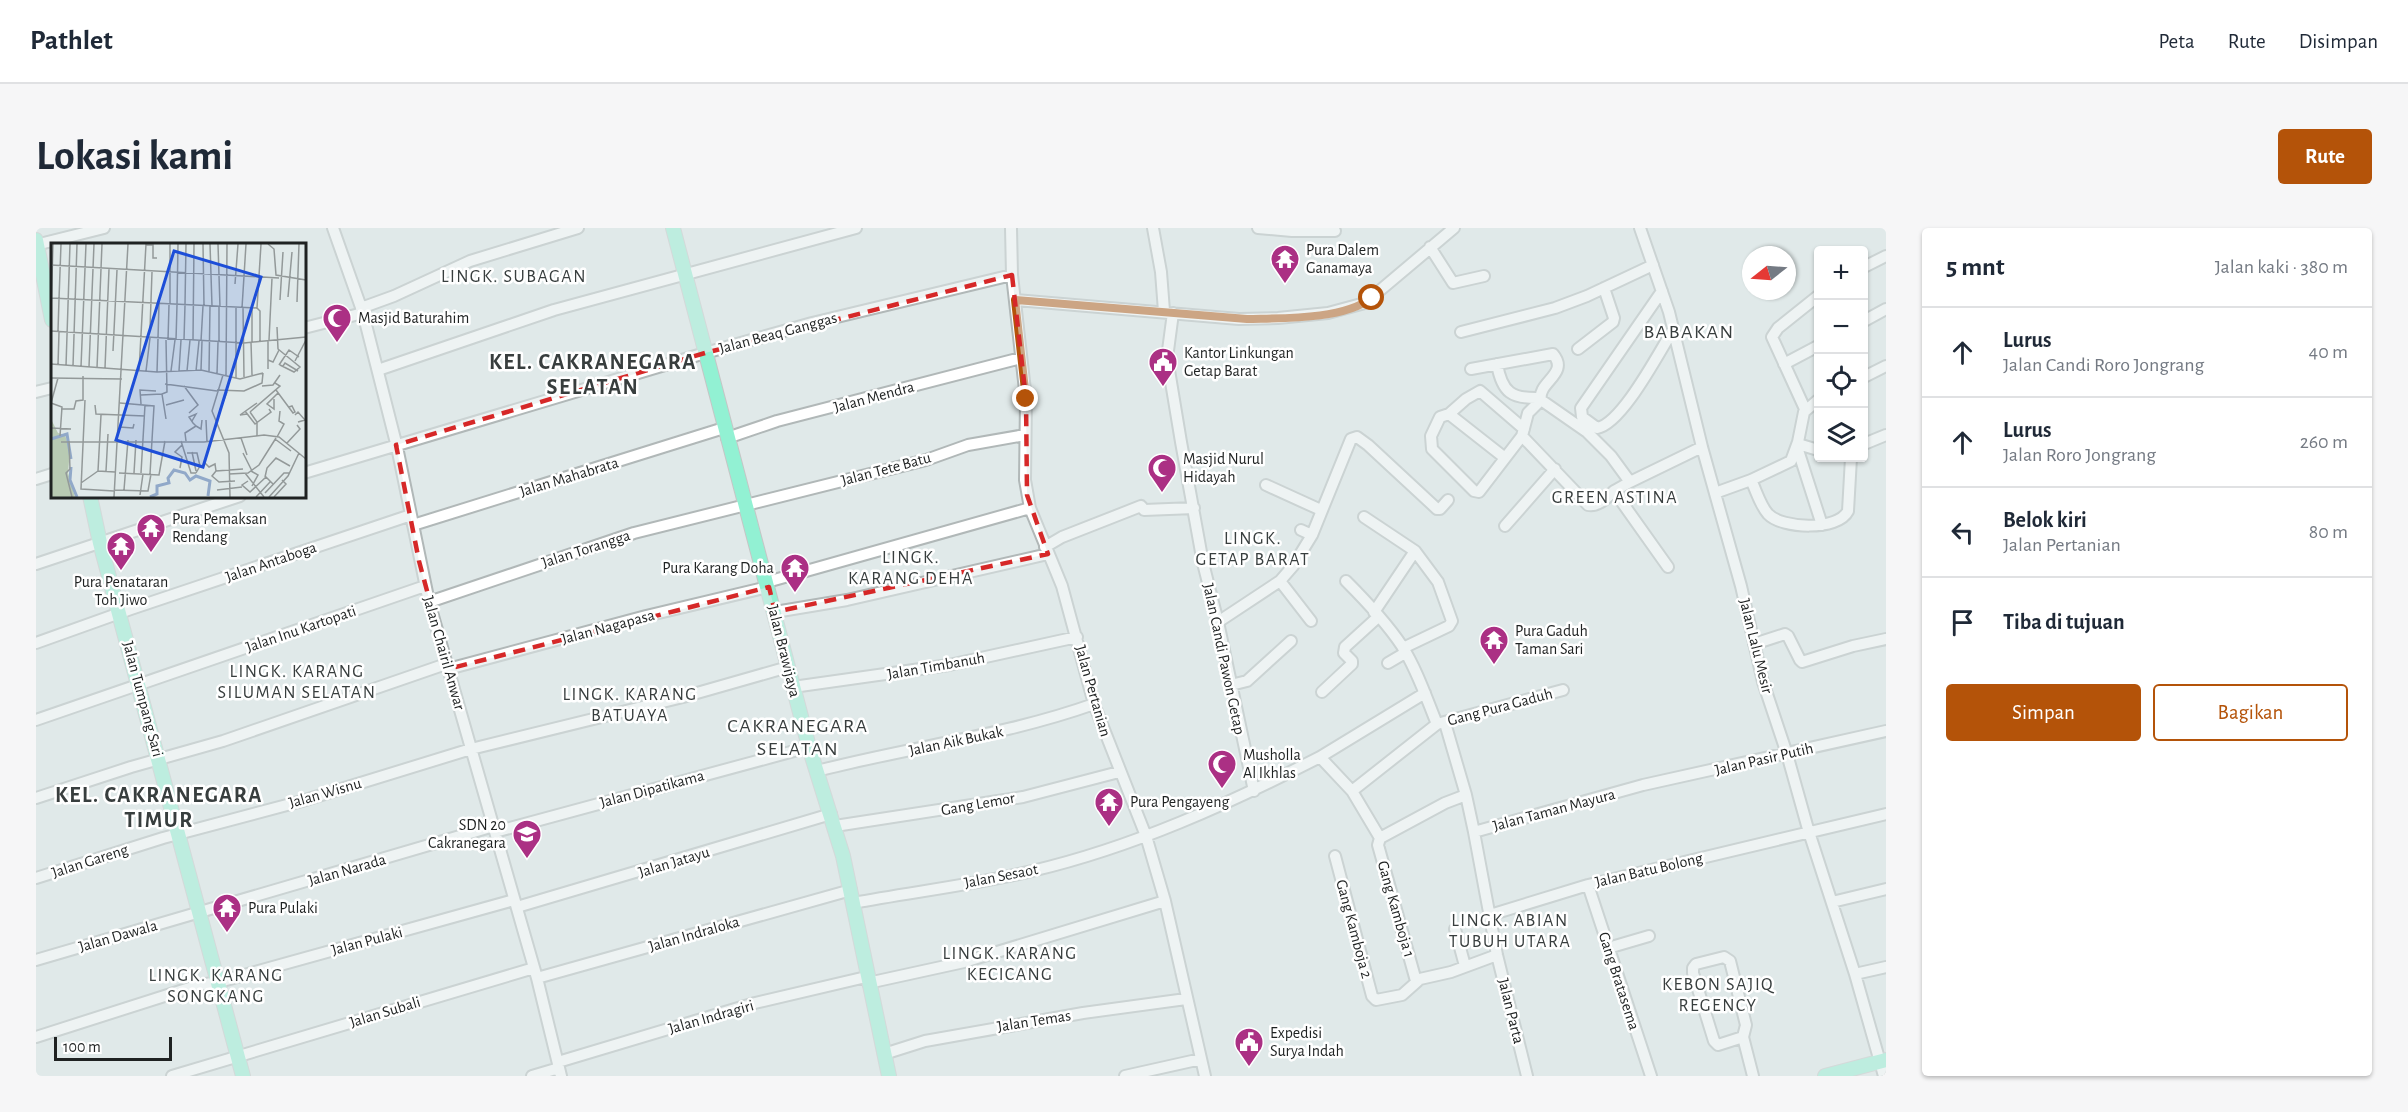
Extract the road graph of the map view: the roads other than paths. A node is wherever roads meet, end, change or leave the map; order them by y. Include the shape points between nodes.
1 (104, 228) edge
2 (334, 228) edge
3 (578, 228) edge
4 (673, 228) edge
5 (856, 228) edge
6 (1011, 228) edge
7 (1153, 228) edge
8 (1258, 228) edge
9 (1454, 228) edge
10 (1640, 228) edge
11 (1335, 231) dead end
12 (36, 243) edge
13 (1430, 247) junction
14 (1886, 256) edge
15 (1653, 265) junction
16 (1868, 265) edge
17 (685, 274) junction
18 (1012, 275) junction
19 (1485, 276) dead end
20 (1604, 288) junction
21 (1662, 291) junction
22 (1814, 299) edge
23 (1015, 300) junction
24 (1886, 309) edge
25 (51, 310) edge
26 (362, 311) junction
27 (1168, 312) junction
28 (1868, 318) edge
29 (306, 327) edge
30 (1673, 330) junction
31 (1461, 332) dead end
32 (1814, 348) edge
33 (1578, 349) dead end
34 (705, 353) junction
35 (1021, 358) junction
36 (1497, 364) junction
37 (1784, 364) junction
38 (1886, 366) edge
39 (1471, 369) dead end
40 (378, 370) junction
41 (1868, 375) edge
42 (51, 388) edge
43 (36, 392) edge
44 (1541, 399) junction
45 (1814, 403) edge
46 (1805, 409) junction
47 (1449, 414) junction
48 (1523, 432) junction
49 (726, 433) junction
50 (1025, 435) junction
51 (1886, 435) edge
52 (1868, 442) edge
53 (396, 445) junction
54 (1797, 446) junction
55 (1702, 447) junction
56 (1814, 449) edge
57 (1505, 458) junction
58 (1851, 462) edge
59 (1554, 469) junction
60 (306, 472) edge
61 (51, 474) edge
62 (36, 479) edge
63 (1751, 480) junction
64 (1630, 482) junction
65 (1266, 485) dead end
66 (1614, 491) junction
67 (1716, 493) junction
68 (90, 498) edge
69 (234, 498) edge
70 (1448, 500) dead end
71 (746, 504) junction
72 (1029, 508) junction
73 (1194, 508) junction
74 (1321, 510) junction
75 (1364, 517) dead end
76 (412, 520) junction
77 (1822, 525) junction
78 (1505, 526) dead end
79 (1301, 530) dead end
80 (1312, 535) junction
81 (100, 543) junction
82 (1415, 550) junction
83 (1047, 551) junction
84 (36, 564) edge
85 (1668, 567) dead end
86 (1280, 580) junction
87 (1346, 581) dead end
88 (767, 585) junction
89 (425, 586) junction
90 (429, 602) junction
91 (125, 611) junction
92 (775, 612) junction
93 (1376, 615) junction
94 (1311, 621) dead end
95 (1218, 622) junction
96 (1077, 637) junction
97 (1886, 639) edge
98 (1292, 641) dead end
99 (36, 643) edge
100 (1754, 644) junction
101 (1404, 650) junction
102 (1388, 663) dead end
103 (447, 667) junction
104 (788, 668) junction
105 (142, 683) junction
106 (1231, 685) junction
107 (793, 687) junction
108 (1563, 690) dead end
109 (1322, 692) dead end
110 (1425, 693) junction
111 (1094, 704) junction
112 (36, 720) edge
113 (1441, 723) junction
114 (1886, 731) edge
115 (809, 747) junction
116 (471, 749) junction
117 (1787, 754) junction
118 (1320, 757) junction
119 (159, 758) junction
120 (817, 771) junction
121 (1119, 771) junction
122 (1642, 785) joint
123 (1254, 791) junction
124 (1352, 791) junction
125 (1466, 795) junction
126 (36, 798) edge
127 (1886, 814) edge
128 (833, 820) junction
129 (495, 829) junction
130 (1474, 832) junction
131 (1809, 832) junction
132 (178, 833) junction
133 (1146, 836) junction
134 (1380, 838) junction
135 (1335, 856) dead end
136 (36, 878) edge
137 (1588, 885) junction
138 (1886, 889) edge
139 (852, 897) junction
140 (1165, 901) junction
141 (1832, 902) junction
142 (515, 903) junction
143 (200, 913) junction
144 (1490, 913) junction
145 (1455, 929) dead end
146 (1649, 936) dead end
147 (1608, 948) junction
148 (1497, 955) junction
149 (36, 960) edge
150 (1465, 966) junction
151 (1886, 967) edge
152 (535, 973) junction
153 (1855, 974) junction
154 (867, 980) junction
155 (1416, 981) junction
156 (219, 982) junction
157 (1186, 999) junction
158 (36, 1037) edge
159 (1743, 1037) junction
160 (884, 1054) junction
161 (237, 1056) junction
162 (1201, 1059) junction
163 (1883, 1061) edge
164 (559, 1069) edge
165 (172, 1076) edge
166 (243, 1076) edge
167 (532, 1076) edge
168 (889, 1076) edge
169 (1125, 1076) edge
170 (1205, 1076) edge
171 (1527, 1076) edge
172 (1651, 1076) edge
173 (1753, 1076) edge
174 (1825, 1076) edge
175 (1884, 1076) edge

1 - 12 street
2 - 26 street, Jalan Chairil Anwar
3 - 26 street via 470,261
4 - 17 main road, Jalan Brawijaya
5 - 17 street
6 - 18 street, Jalan Pertanian
7 - 27 street, Jalan Candi Pawon Getap
8 - 11 street
9 - 13 street
10 - 15 street, Jalan Lalu Mesir
12 - 25 main road
13 - 19 street via 1453,283
13 - 27 street via 1365,303 1329,313 1254,319
14 - 16 street
15 - 20 street
15 - 21 street, Jalan Lalu Mesir
17 - 34 main road, Jalan Brawijaya
17 - 40 street via 554,310
18 - 23 street, Jalan Pertanian
18 - 34 street, Jalan Beaq Ganggas
20 - 31 street via 1555,308
20 - 33 street via 1613,322
21 - 30 street, Jalan Lalu Mesir
21 - 30 street via 1581,408 1581,415 1601,427 1637,391
22 - 37 street via 1774,333 1772,341
23 - 27 street
23 - 35 street, Jalan Pertanian
24 - 28 street
26 - 29 street
26 - 40 street, Jalan Chairil Anwar
27 - 73 street, Jalan Candi Pawon Getap via 1167,358
30 - 55 street, Jalan Lalu Mesir
32 - 37 street
34 - 49 main road, Jalan Brawijaya
34 - 53 street, Jalan Beaq Ganggas
35 - 49 street, Jalan Mendra
35 - 50 street, Jalan Pertanian
36 - 39 street
36 - 44 street via 1501,384 1509,392
36 - 44 street via 1553,354 1558,361 1557,371 1541,392
37 - 46 street
38 - 41 street
40 - 53 street, Jalan Chairil Anwar
42 - 43 street
44 - 48 street via 1528,413
44 - 64 street via 1587,432
45 - 46 street
46 - 54 street
47 - 48 street via 1480,392
47 - 57 street
47 - 57 street via 1440,417 1436,424 1431,436 1432,449 1474,491 1479,492
48 - 57 street
48 - 59 street
49 - 71 main road, Jalan Brawijaya
49 - 76 street, Jalan Mahabrata
50 - 71 street, Jalan Tete Batu via 968,445 926,460
50 - 72 street, Jalan Pertanian
51 - 52 street
53 - 60 street, Jalan Beaq Ganggas
53 - 76 street, Jalan Chairil Anwar
54 - 56 street
54 - 63 street via 1787,464
54 - 77 street
55 - 64 street
55 - 67 street, Jalan Lalu Mesir
58 - 77 street via 1845,516
59 - 66 street via 1588,505 1600,503
59 - 78 street
61 - 62 street
63 - 67 street
63 - 77 street via 1767,513 1776,520
64 - 66 street
65 - 74 street
66 - 85 street
67 - 100 street, Jalan Lalu Mesir
68 - 81 main road, Jalan Tumpang Sari
69 - 81 street
70 - 74 street via 1437,509 1357,437 1349,441
71 - 88 main road, Jalan Brawijaya
71 - 90 street, Jalan Torangga via 634,533
72 - 83 street, Jalan Pertanian
72 - 88 street, Jalan Nagapasa
73 - 83 street via 1144,510 1141,506 1062,537
73 - 95 street, Jalan Candi Pawon Getap
74 - 80 street
75 - 82 street
76 - 89 street, Jalan Chairil Anwar
76 - 91 street, Jalan Antaboga
79 - 80 street
80 - 86 street
81 - 84 street
81 - 91 main road, Jalan Tumpang Sari
82 - 93 street
82 - 101 street via 1438,582 1451,625
83 - 92 street via 847,600
83 - 96 street, Jalan Pertanian
86 - 94 street
86 - 95 street
87 - 93 street
88 - 92 main road, Jalan Brawijaya
88 - 103 street, Jalan Nagapasa
89 - 90 street, Jalan Chairil Anwar
89 - 105 street, Jalan Inu Kartopati
90 - 103 street, Jalan Chairil Anwar
91 - 99 street, Jalan Antaboga
91 - 105 main road, Jalan Tumpang Sari
92 - 104 main road, Jalan Brawijaya
93 - 101 street
93 - 109 street via 1345,647 1352,664
95 - 106 street, Jalan Candi Pawon Getap
96 - 107 street, Jalan Timbanuh via 949,665
96 - 111 street, Jalan Pertanian
97 - 100 street via 1802,662 1785,634
98 - 106 street via 1247,681
100 - 117 street, Jalan Lalu Mesir
101 - 102 street
101 - 110 street
103 - 116 street, Jalan Chairil Anwar
103 - 119 street, Jalan Nagapasa via 223,741
104 - 107 main road, Jalan Brawijaya
104 - 116 street, Jalan Wisnu via 683,698
105 - 112 street, Jalan Inu Kartopati
105 - 119 main road, Jalan Tumpang Sari
106 - 123 street, Jalan Candi Pawon Getap
107 - 115 main road, Jalan Brawijaya
108 - 113 street, Gang Pura Gaduh
110 - 113 street
110 - 118 street, Jalan Sesaot
111 - 120 street, Jalan Aik Bukak via 992,734
111 - 121 street, Jalan Pertanian
113 - 124 street
113 - 125 street
114 - 117 street, Jalan Pasir Putih
115 - 120 main road, Jalan Brawijaya
115 - 129 street, Jalan Dipatikama
116 - 129 street, Jalan Chairil Anwar
116 - 132 street, Jalan Wisnu via 302,801
117 - 122 street, Jalan Pasir Putih
117 - 131 street, Jalan Lalu Mesir
118 - 123 street, Jalan Sesaot
118 - 124 street
119 - 126 street, Jalan Nagapasa
119 - 132 main road, Jalan Tumpang Sari
120 - 128 main road, Jalan Brawijaya
121 - 128 street, Gang Lemor via 1023,797
121 - 133 street, Jalan Pertanian
122 - 130 street, Jalan Taman Mayura
123 - 133 street, Jalan Sesaot
124 - 134 street
125 - 130 street
125 - 134 street via 1445,802
127 - 131 street, Jalan Batu Bolong
128 - 139 main road, Jalan Brawijaya
128 - 142 street, Jalan Jatayu
129 - 142 street, Jalan Chairil Anwar
129 - 143 street, Jalan Narada
130 - 144 street, Jalan Taman Mayura
131 - 137 street, Jalan Batu Bolong
131 - 141 street, Jalan Lalu Mesir
132 - 136 street, Jalan Gareng
132 - 143 main road, Jalan Tumpang Sari
133 - 139 street, Jalan Sesaot via 1032,871
133 - 140 street, Jalan Pertanian
134 - 155 street, Gang Kamboja 1 via 1378,845
135 - 155 street, Gang Kamboja 2 via 1372,996 1376,1000 1402,995
137 - 144 street, Jalan Batu Bolong
137 - 147 street, Gang Bratasema
138 - 141 street
139 - 152 street, Jalan Indraloka
139 - 154 main road, Jalan Brawijaya
140 - 154 street, Jalan Indragiri via 963,962
140 - 157 street, Jalan Pertanian
141 - 153 street, Jalan Lalu Mesir
142 - 152 street, Jalan Chairil Anwar
142 - 156 street, Jalan Pulaki
143 - 149 street, Jalan Dawala
143 - 156 main road, Jalan Tumpang Sari
144 - 148 street, Jalan Parta
145 - 150 street
146 - 147 street
147 - 172 street, Gang Bratasema
148 - 150 street
148 - 171 street, Jalan Parta
150 - 155 street
151 - 153 street
152 - 161 street, Jalan Subali
152 - 164 street, Jalan Chairil Anwar
153 - 163 street, Jalan Lalu Mesir
154 - 160 main road, Jalan Brawijaya
154 - 164 street, Jalan Indragiri via 755,1004
156 - 158 street, Jalan Pulaki
156 - 161 main road, Jalan Tumpang Sari
157 - 160 street, Jalan Temas via 925,1041
157 - 162 street, Jalan Pertanian
159 - 159 street via 1746,1025 1729,959 1693,966 1714,1041 1718,1045
159 - 173 street
160 - 168 main road, Jalan Brawijaya
161 - 165 street, Jalan Subali
161 - 166 main road, Jalan Tumpang Sari
162 - 169 street
162 - 170 street, Jalan Pertanian
163 - 174 main road
163 - 175 street, Jalan Lalu Mesir
164 - 167 street, Jalan Indragiri

